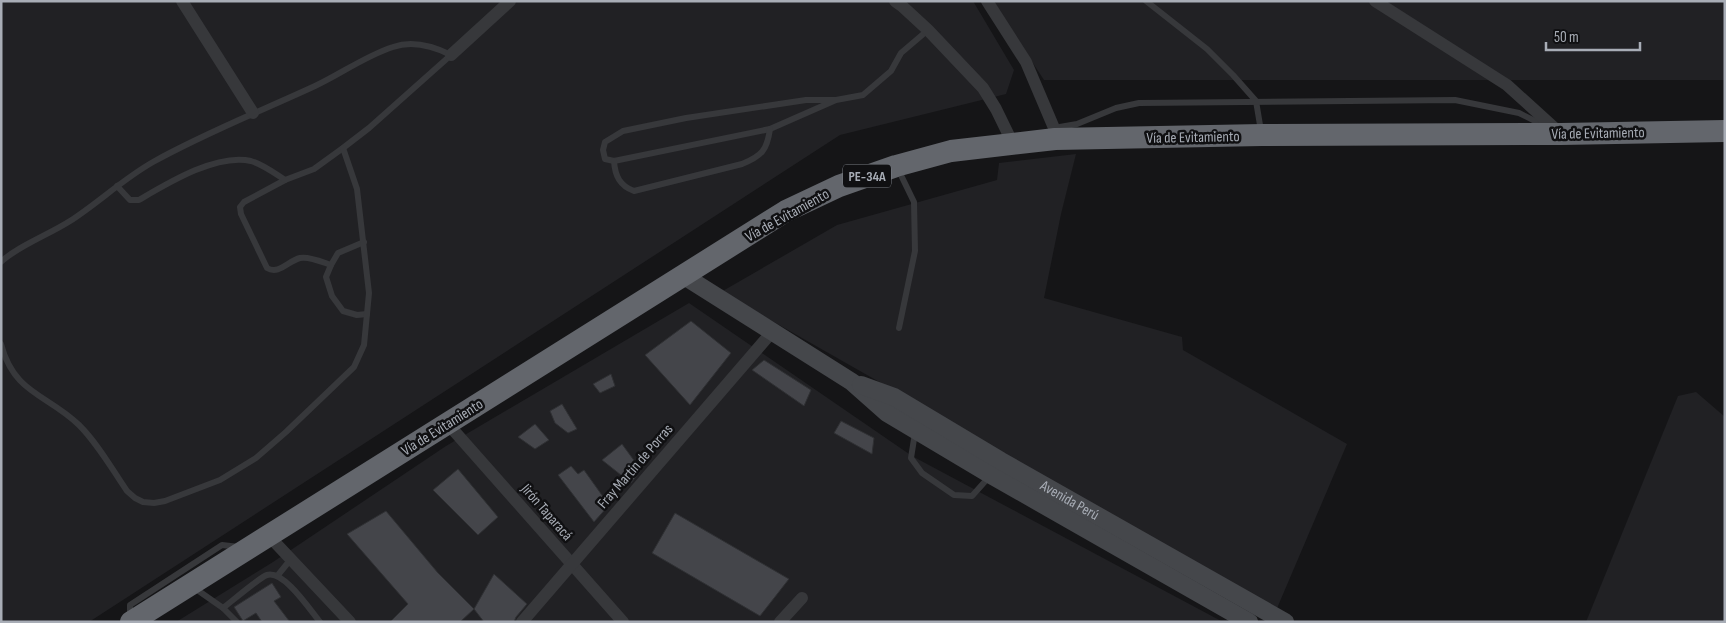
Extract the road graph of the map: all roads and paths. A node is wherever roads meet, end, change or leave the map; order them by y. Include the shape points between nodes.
1 (182, 1) edge
2 (510, 1) edge
3 (894, 1) edge
4 (987, 1) edge
5 (1146, 1) edge
6 (1375, 1) edge
7 (928, 30) junction
8 (451, 55) junction
9 (836, 100) junction
10 (1256, 102) junction
11 (253, 113) junction
12 (770, 129) junction
13 (1725, 131) edge
14 (1054, 133) junction
15 (1562, 134) junction
16 (1262, 135) junction
17 (1013, 144) junction
18 (342, 148) junction
19 (614, 162) junction
20 (896, 166) junction
21 (285, 180) junction
22 (118, 186) junction
23 (364, 242) junction
24 (1, 262) edge
25 (331, 265) junction
26 (684, 276) junction
27 (367, 314) junction
28 (899, 328) dead end
29 (772, 332) junction
30 (1, 344) edge
31 (448, 424) junction
32 (925, 425) junction
33 (996, 468) junction
34 (268, 536) junction
35 (248, 549) junction
36 (291, 559) junction
37 (572, 564) junction
38 (278, 575) junction
39 (190, 585) junction
40 (802, 598) dead end
41 (223, 608) junction
42 (1265, 617) edge
43 (347, 621) edge
44 (131, 622) edge
45 (237, 622) edge
46 (320, 622) edge
47 (522, 622) edge
48 (622, 622) edge
49 (780, 622) edge
50 (1249, 622) edge
51 (1285, 622) edge

1 - 11 street
2 - 8 street
3 - 7 street
4 - 14 street via 1026,62
5 - 10 lane via 1207,49
6 - 15 street via 1507,85
7 - 9 lane via 901,53 891,72 863,95
7 - 17 street via 982,88
8 - 11 lane via 433,46 394,46
8 - 18 lane
9 - 12 lane
9 - 19 lane via 806,100 623,131 605,142 606,159
10 - 14 lane via 1139,103 1116,108
10 - 15 lane via 1455,100 1519,113
10 - 16 lane
11 - 22 lane via 153,162
12 - 19 lane
12 - 19 lane via 764,150 756,158 634,191 626,188 616,175
13 - 15 highway, Vía de Evitamiento / PE-34A
14 - 16 highway, Vía de Evitamiento / PE-34A
14 - 17 highway, Vía de Evitamiento / PE-34A
15 - 16 highway, Vía de Evitamiento / PE-34A
17 - 20 highway, Vía de Evitamiento / PE-34A via 951,151
18 - 21 lane via 314,169
18 - 23 lane via 357,189
20 - 26 highway, Vía de Evitamiento / PE-34A via 838,186 786,212
20 - 28 lane via 914,202 915,251
21 - 22 lane via 250,161 228,160 191,171 139,200 130,200
21 - 25 lane via 240,207 268,268 278,270 299,258
22 - 24 lane via 82,213
23 - 25 lane via 338,253
23 - 27 lane via 369,294
25 - 27 lane via 326,278 332,296 343,311
26 - 29 main road, Avenida Perú
26 - 31 highway, Vía de Evitamiento / PE-34A
27 - 30 lane via 364,346 354,367 286,432 256,458 220,480 154,503 143,502 127,491 78,424 15,376
29 - 32 main road, Avenida Perú via 852,382 894,396
29 - 37 street, Fray Martin de Porras
31 - 34 highway, Vía de Evitamiento / PE-34A
31 - 37 street, Jirón Taparacá
32 - 33 main road, Avenida Perú
32 - 33 lane via 914,440 911,458 922,473 954,494 972,496
33 - 42 main road, Avenida Perú
33 - 50 main road, Avenida Perú
34 - 35 highway, Vía de Evitamiento / PE-34A
34 - 36 street
35 - 39 highway, Vía de Evitamiento / PE-34A
35 - 44 lane via 222,545 130,605
36 - 38 lane
36 - 43 street
37 - 47 street, Fray Martin de Porras
37 - 48 street, Jirón Taparacá
38 - 41 lane via 266,575
38 - 46 lane
39 - 41 lane
39 - 44 highway, Vía de Evitamiento / PE-34A
40 - 49 street
41 - 45 lane
42 - 51 main road, Avenida Perú

